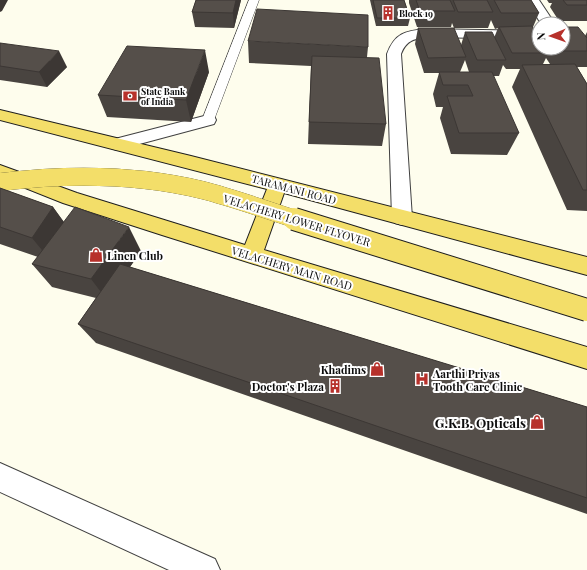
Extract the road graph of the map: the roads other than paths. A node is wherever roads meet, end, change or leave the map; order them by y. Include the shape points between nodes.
1 (254, 0) edge
2 (533, 0) edge
3 (543, 16) edge
4 (531, 35) edge
5 (0, 115) edge
6 (208, 120) joint
7 (116, 144) junction
8 (0, 171) edge
9 (0, 182) edge
10 (278, 185) junction
11 (70, 198) junction
12 (0, 199) edge
13 (402, 218) junction
14 (251, 256) junction
15 (587, 266) edge
16 (587, 310) edge
17 (587, 358) edge
18 (0, 477) edge
19 (196, 568) edge

1 - 6 lane
2 - 3 street
4 - 13 street via 411,34 397,44 394,54
5 - 7 main road, TARAMANI ROAD
6 - 7 street
7 - 10 main road, TARAMANI ROAD
8 - 11 main road, VELACHERY MAIN ROAD
9 - 16 main road, VELACHERY LOWER FLYOVER, bridge via 100,176 132,177 176,184
10 - 13 main road, TARAMANI ROAD
10 - 14 main road
11 - 12 main road via 15,196
11 - 14 main road, VELACHERY MAIN ROAD
13 - 15 main road, TARAMANI ROAD
14 - 17 main road, VELACHERY MAIN ROAD
18 - 19 street

